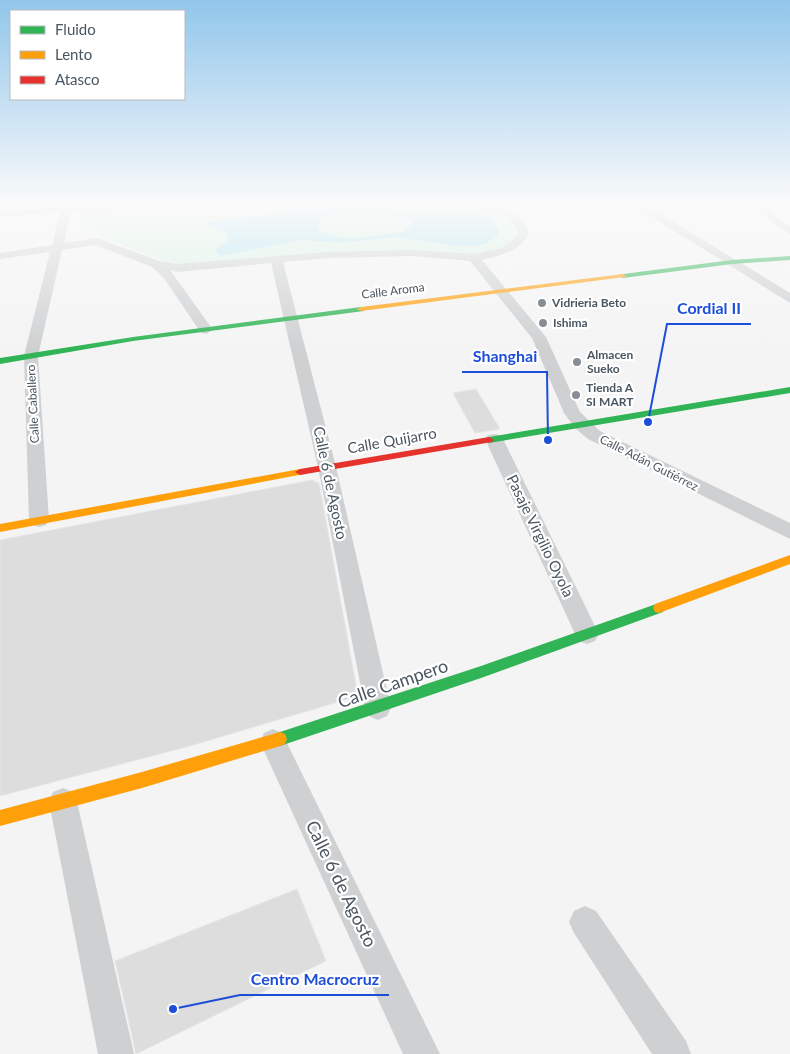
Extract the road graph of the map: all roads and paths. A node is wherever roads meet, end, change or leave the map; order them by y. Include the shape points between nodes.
1 (34, 251) edge
2 (55, 251) edge
3 (123, 251) edge
4 (501, 251) edge
5 (714, 251) edge
6 (0, 256) edge
7 (474, 258) junction
8 (790, 258) edge
9 (276, 259) junction
10 (732, 262) junction
11 (156, 264) junction
12 (504, 292) junction
13 (790, 299) edge
14 (292, 317) junction
15 (206, 330) junction
16 (31, 356) junction
17 (0, 361) edge
18 (790, 390) edge
19 (581, 424) junction
20 (494, 439) junction
21 (327, 467) junction
22 (39, 520) junction
23 (0, 528) edge
24 (790, 532) edge
25 (790, 559) edge
26 (587, 634) junction
27 (378, 708) junction
28 (273, 742) junction
29 (63, 802) junction
30 (0, 818) edge
31 (586, 922) dead end
32 (116, 1054) edge
33 (422, 1054) edge
34 (673, 1054) edge

1 - 6 street
2 - 16 street, Calle Caballero
3 - 11 street
4 - 7 street
5 - 10 street
7 - 9 street via 413,253
7 - 12 street, Calle Adán Gutiérrez
8 - 10 street, Calle Aroma
9 - 11 street via 188,268
9 - 14 street, Calle 6 de Agosto
10 - 12 street, Calle Aroma
10 - 13 street
11 - 15 street via 168,275
12 - 14 street, Calle Aroma
12 - 19 street, Calle Adán Gutiérrez via 540,337 572,413
14 - 15 street, Calle Aroma
14 - 21 street, Calle 6 de Agosto
15 - 16 street, Calle Aroma
16 - 17 street, Calle Aroma
16 - 22 street, Calle Caballero
18 - 19 street, Calle Quijarro
19 - 20 street, Calle Quijarro
19 - 24 street, Calle Adán Gutiérrez via 594,435
20 - 21 street, Calle Quijarro
20 - 26 street, Pasaje Virgilio Oyola
21 - 22 street, Calle Quijarro
21 - 27 street, Calle 6 de Agosto
22 - 23 street, Calle Quijarro
25 - 26 street, Calle Campero
26 - 27 street, Calle Campero
27 - 28 street, Calle Campero
28 - 29 street, Calle Campero
28 - 33 street, Calle 6 de Agosto
29 - 30 street, Calle Campero
29 - 32 street
31 - 34 street

